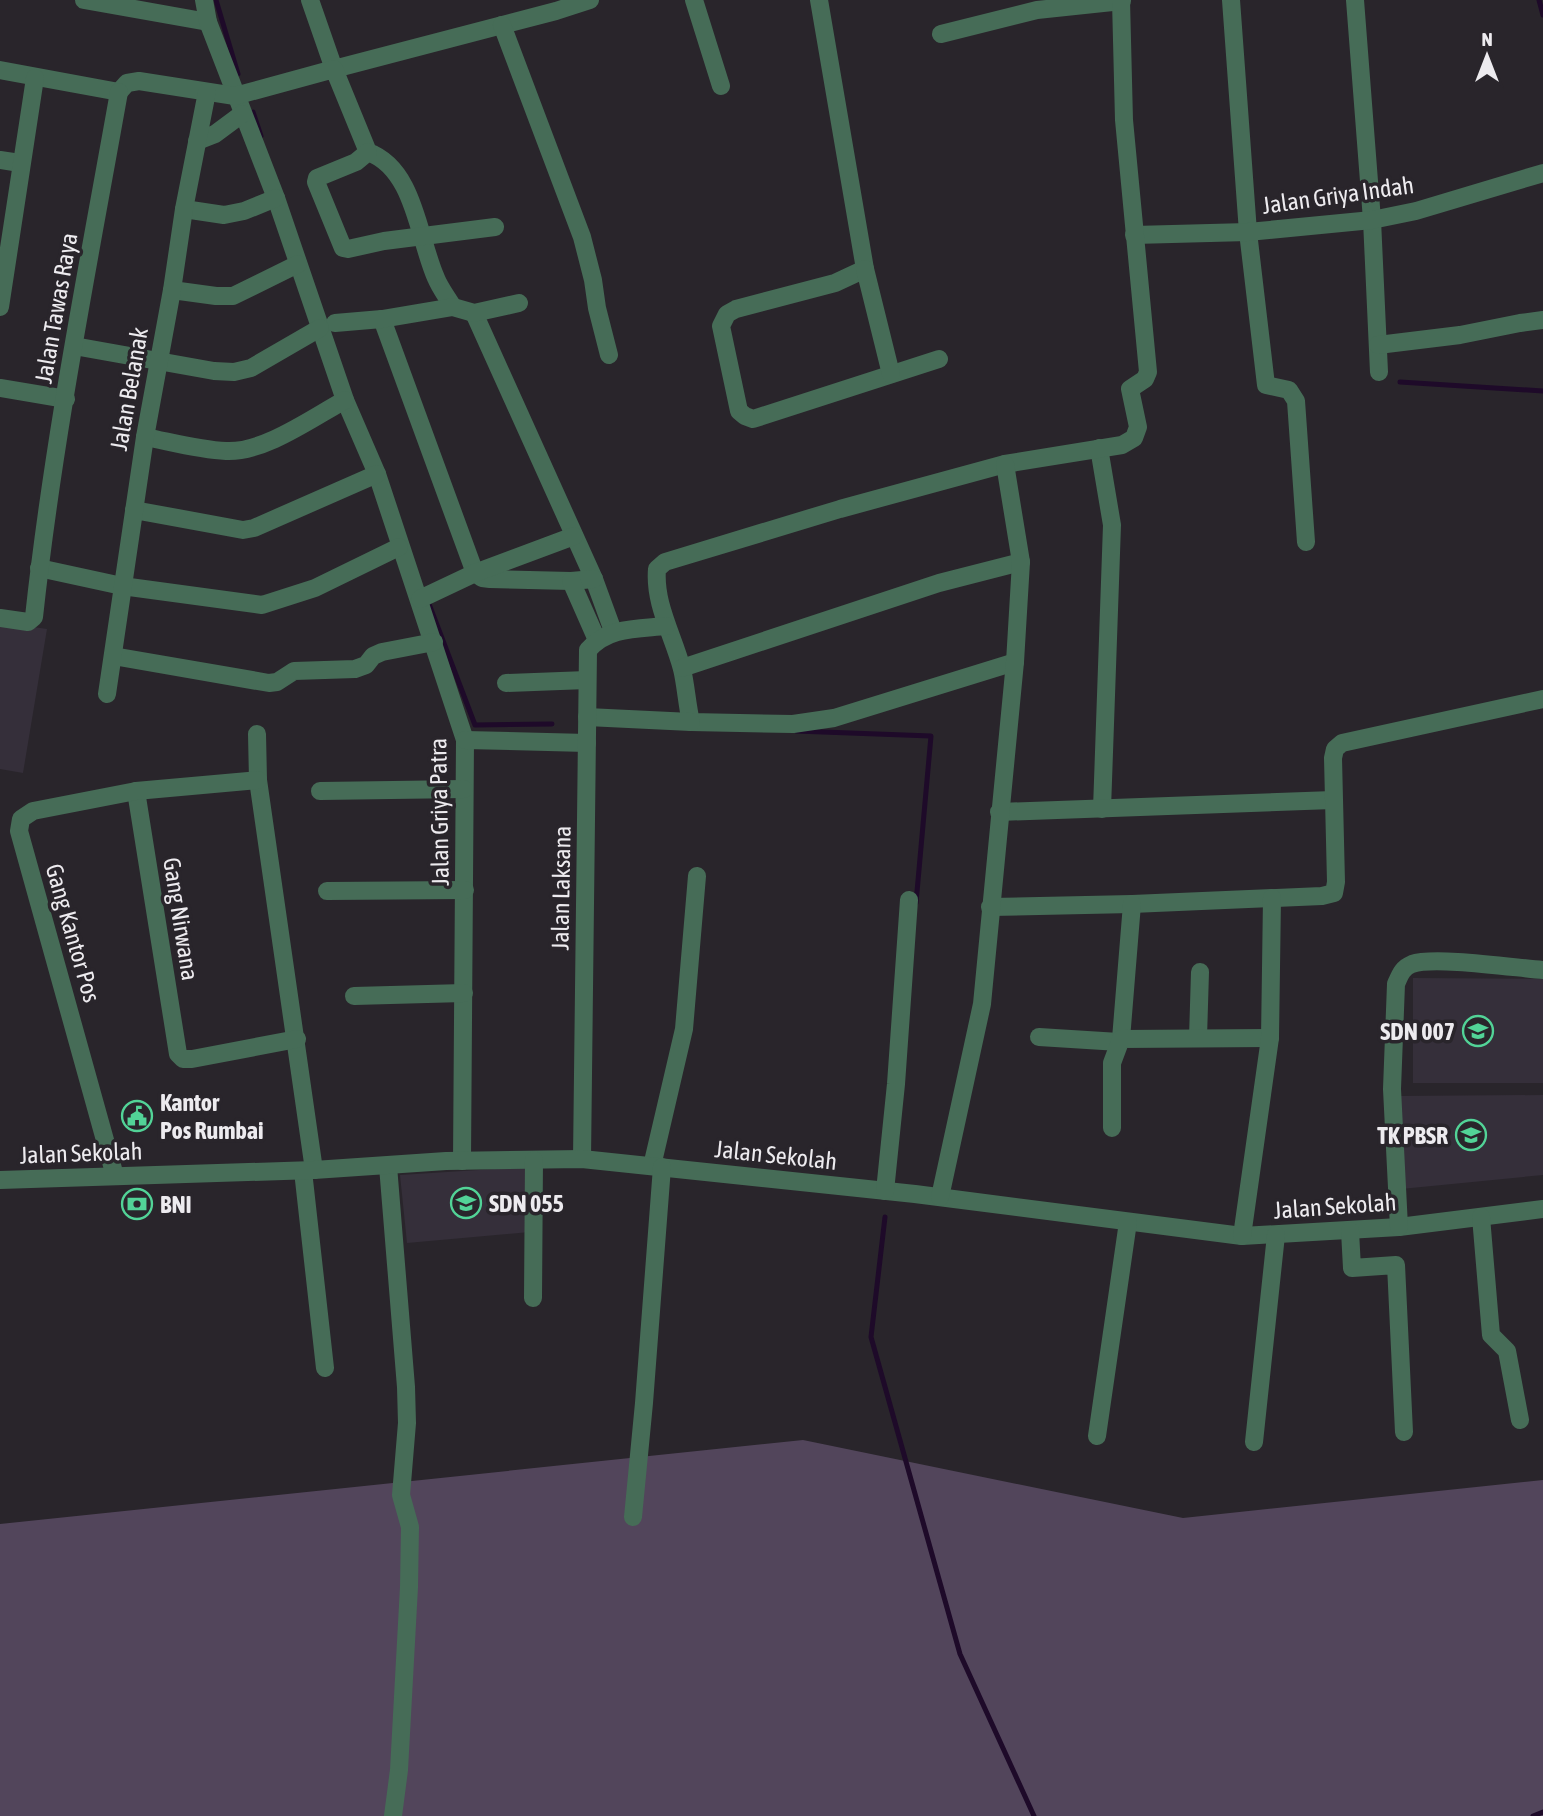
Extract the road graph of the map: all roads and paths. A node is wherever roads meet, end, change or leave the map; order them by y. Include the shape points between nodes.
1 (84, 0) edge
2 (204, 0) edge
3 (310, 0) edge
4 (590, 0) edge
5 (694, 0) edge
6 (819, 0) edge
7 (1121, 0) edge
8 (1231, 0) edge
9 (1355, 0) edge
10 (555, 6) edge
11 (208, 22) junction
12 (502, 25) junction
13 (941, 34) dead end
14 (334, 69) junction
15 (0, 70) edge
16 (35, 78) junction
17 (721, 86) dead end
18 (119, 92) junction
19 (207, 92) junction
20 (235, 96) junction
21 (242, 114) junction
22 (197, 141) junction
23 (368, 152) junction
24 (0, 160) edge
25 (20, 163) junction
26 (1543, 173) edge
27 (276, 198) junction
28 (184, 209) junction
29 (1372, 220) junction
30 (495, 227) dead end
31 (1248, 232) junction
32 (1135, 235) junction
33 (421, 236) junction
34 (5, 238) edge
35 (298, 264) junction
36 (865, 269) junction
37 (172, 290) junction
38 (519, 303) dead end
39 (0, 307) edge
40 (453, 307) junction
41 (474, 313) junction
42 (382, 318) junction
43 (1543, 320) edge
44 (328, 326) junction
45 (1378, 345) junction
46 (74, 346) junction
47 (610, 355) dead end
48 (939, 359) dead end
49 (158, 361) junction
50 (1379, 372) dead end
51 (891, 374) junction
52 (0, 388) edge
53 (66, 399) junction
54 (345, 400) junction
55 (145, 437) junction
56 (1099, 449) junction
57 (1005, 464) junction
58 (377, 474) junction
59 (134, 510) junction
60 (574, 536) junction
61 (1306, 542) dead end
62 (399, 547) junction
63 (1021, 562) junction
64 (39, 568) junction
65 (475, 573) junction
66 (594, 579) junction
67 (571, 581) junction
68 (122, 586) junction
69 (425, 597) junction
70 (0, 618) edge
71 (666, 626) junction
72 (605, 636) junction
73 (434, 642) junction
74 (113, 656) junction
75 (1015, 662) junction
76 (682, 668) junction
77 (587, 680) junction
78 (506, 683) dead end
79 (107, 694) dead end
80 (1543, 699) edge
81 (587, 717) junction
82 (691, 722) junction
83 (257, 734) dead end
84 (466, 740) junction
85 (587, 743) junction
86 (258, 779) junction
87 (464, 789) junction
88 (136, 791) junction
89 (320, 791) dead end
90 (1333, 800) junction
91 (1102, 809) junction
92 (999, 812) junction
93 (697, 876) dead end
94 (465, 890) junction
95 (327, 891) dead end
96 (1272, 898) junction
97 (909, 900) dead end
98 (1132, 904) junction
99 (990, 907) junction
100 (1543, 970) edge
101 (1200, 972) dead end
102 (464, 993) junction
103 (354, 996) dead end
104 (1039, 1037) dead end
105 (1198, 1038) junction
106 (1270, 1038) junction
107 (297, 1039) junction
108 (1120, 1041) junction
109 (1112, 1128) dead end
110 (582, 1159) junction
111 (534, 1160) junction
112 (462, 1161) junction
113 (388, 1166) junction
114 (657, 1167) junction
115 (309, 1170) junction
116 (115, 1176) junction
117 (0, 1180) edge
118 (888, 1191) junction
119 (940, 1197) junction
120 (1543, 1209) edge
121 (1480, 1217) junction
122 (1128, 1222) junction
123 (1399, 1227) junction
124 (1350, 1231) junction
125 (1276, 1235) junction
126 (1242, 1236) junction
127 (533, 1298) dead end
128 (325, 1368) dead end
129 (1520, 1420) dead end
130 (1404, 1432) dead end
131 (1097, 1436) dead end
132 (1254, 1442) dead end
133 (633, 1517) dead end
134 (393, 1816) edge

1 - 11 street
2 - 11 street, Jalan Griya Patra
3 - 14 street
4 - 10 street
5 - 17 street
6 - 36 street
7 - 13 street via 1037,10
7 - 32 street via 1124,120
8 - 31 street
9 - 29 street
10 - 12 street
11 - 20 street, Jalan Griya Patra
12 - 14 street
12 - 47 street via 582,237
14 - 20 street
14 - 23 street
15 - 16 street
16 - 18 street
16 - 25 street
18 - 19 street via 127,83 139,81
18 - 46 street, Jalan Tawas Raya
19 - 20 street
19 - 22 street, Jalan Belanak
20 - 21 street, Jalan Griya Patra
21 - 22 street
21 - 27 street, Jalan Griya Patra
22 - 28 street, Jalan Belanak
23 - 33 street via 384,158 401,177
23 - 33 street via 317,178 343,248
24 - 25 street
25 - 34 street
26 - 29 street, Jalan Griya Indah
27 - 28 street via 224,215
27 - 35 street, Jalan Griya Patra
28 - 37 street, Jalan Belanak
29 - 31 street, Jalan Griya Indah
29 - 45 street
30 - 33 street
31 - 32 street, Jalan Griya Indah
31 - 61 street via 1266,384 1289,390 1296,401
32 - 56 street via 1148,372 1130,389 1138,432 1122,444
33 - 40 street via 436,279
34 - 39 street
35 - 37 street via 233,296
35 - 44 street, Jalan Griya Patra
36 - 51 street
36 - 51 street via 835,283 727,314 721,326 739,411 753,419
37 - 49 street, Jalan Belanak
38 - 41 street
40 - 41 street
40 - 42 street
41 - 60 street
42 - 44 street
42 - 65 street
43 - 45 street
44 - 49 street via 251,368 234,372
44 - 54 street, Jalan Griya Patra
45 - 50 street
46 - 49 street
46 - 53 street, Jalan Tawas Raya
48 - 51 street
49 - 55 street, Jalan Belanak
52 - 53 street
53 - 64 street, Jalan Tawas Raya
54 - 55 street via 260,446 244,450
54 - 58 street, Jalan Griya Patra
55 - 59 street, Jalan Belanak
56 - 57 street
56 - 91 street via 1112,525
57 - 63 street
57 - 71 street via 665,562 657,569 656,581
58 - 59 street via 243,530
58 - 62 street, Jalan Griya Patra
59 - 68 street, Jalan Belanak
60 - 65 street
60 - 66 street
62 - 68 street via 315,588 262,605
62 - 69 street, Jalan Griya Patra
63 - 75 street
63 - 76 street via 939,583
64 - 68 street
64 - 70 street, Jalan Tawas Raya via 32,621
65 - 67 street via 490,579
65 - 69 street
66 - 67 street
66 - 72 street
67 - 72 street
68 - 74 street, Jalan Belanak
69 - 73 street, Jalan Griya Patra
71 - 72 street
71 - 76 street
72 - 77 street, Jalan Laksana via 588,650
73 - 74 street via 382,652 355,669 294,671 269,683
73 - 84 street, Jalan Griya Patra
74 - 79 street, Jalan Belanak
75 - 82 street via 834,718 793,724
75 - 92 street
76 - 82 street
77 - 78 street
77 - 81 street, Jalan Laksana
80 - 90 street via 1342,743 1333,758
81 - 82 street
81 - 85 street, Jalan Laksana
83 - 86 street
84 - 85 street
84 - 87 street, Jalan Griya Patra
85 - 110 street, Jalan Laksana
86 - 88 street
86 - 107 street
87 - 89 street
87 - 94 street, Jalan Griya Patra
88 - 107 street, Gang Nirwana via 178,1054 192,1059
88 - 116 street, Gang Kantor Pos via 33,811 21,819 19,831
90 - 91 street
90 - 96 street via 1334,893
91 - 92 street
92 - 99 street
93 - 114 street via 684,1029
94 - 95 street
94 - 102 street, Jalan Griya Patra
96 - 98 street
96 - 106 street
97 - 118 street
98 - 99 street
98 - 108 street
99 - 119 street via 982,1004
100 - 123 street via 1439,961 1413,964 1401,971 1396,984 1392,1089
101 - 105 street
102 - 103 street
102 - 112 street, Jalan Griya Patra
104 - 108 street
105 - 106 street
105 - 108 street
106 - 126 street
107 - 115 street
108 - 109 street via 1112,1063
110 - 111 street, Jalan Sekolah
110 - 114 street, Jalan Sekolah
111 - 112 street, Jalan Sekolah
111 - 127 street
112 - 113 street, Jalan Sekolah
113 - 115 street, Jalan Sekolah
113 - 134 street via 406,1387 401,1495 410,1527
114 - 118 street, Jalan Sekolah
114 - 133 street via 647,1377
115 - 116 street, Jalan Sekolah
115 - 128 street
116 - 117 street, Jalan Sekolah
118 - 119 street, Jalan Sekolah
119 - 122 street, Jalan Sekolah
120 - 121 street, Jalan Sekolah
121 - 123 street, Jalan Sekolah
121 - 129 street via 1491,1335 1507,1351
122 - 126 street, Jalan Sekolah
122 - 131 street
123 - 124 street, Jalan Sekolah
124 - 125 street, Jalan Sekolah
124 - 130 street via 1352,1268 1396,1265
125 - 126 street, Jalan Sekolah
125 - 132 street

